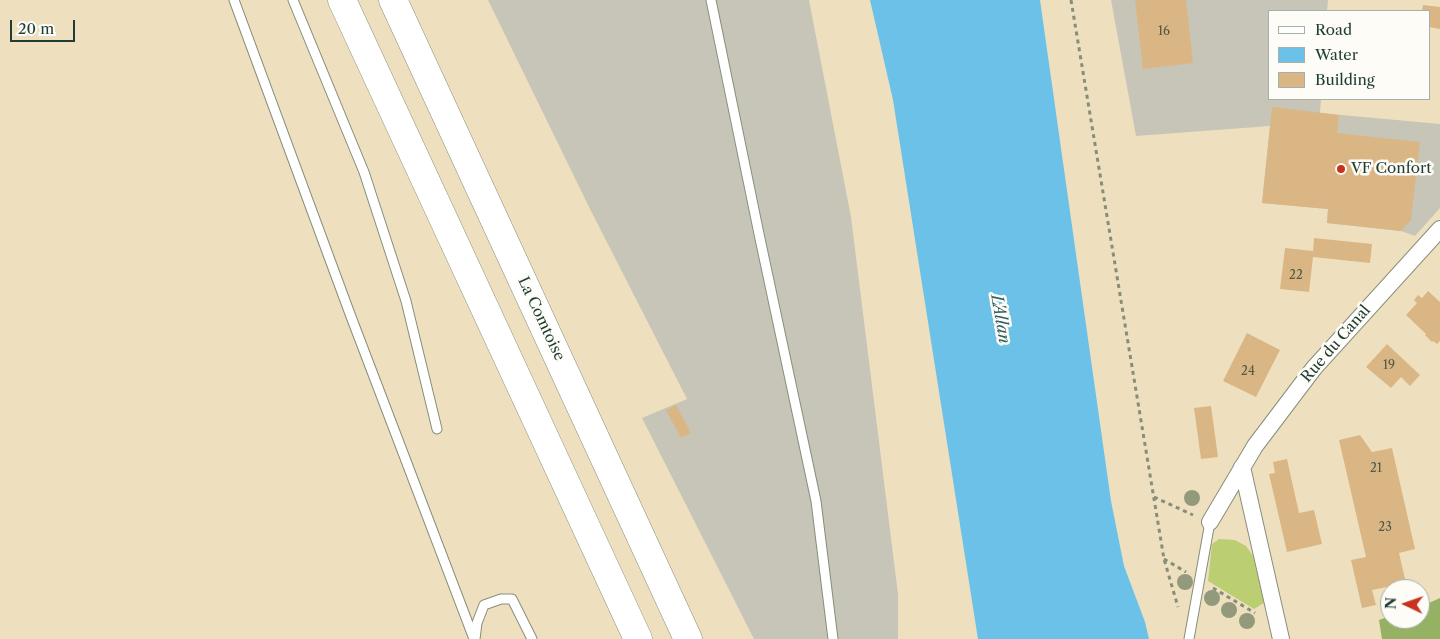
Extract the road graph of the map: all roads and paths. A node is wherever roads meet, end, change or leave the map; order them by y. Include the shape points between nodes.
1 (234, 0) edge
2 (293, 0) edge
3 (342, 0) edge
4 (393, 0) edge
5 (711, 0) edge
6 (1071, 0) edge
7 (1440, 229) edge
8 (437, 429) dead end
9 (1242, 467) junction
10 (1154, 497) junction
11 (1210, 522) junction
12 (1164, 559) junction
13 (1200, 581) junction
14 (1180, 613) dead end
15 (1279, 633) edge
16 (474, 639) edge
17 (532, 639) edge
18 (638, 639) edge
19 (688, 639) edge
20 (833, 639) edge
21 (1189, 639) edge

1 - 16 lane
2 - 8 lane via 364,172 406,300
3 - 18 highway
4 - 19 highway, La Comtoise
5 - 20 lane via 816,501
6 - 10 path
7 - 9 street, Rue du Canal via 1314,368
9 - 11 street, Rue du Canal
9 - 15 street
10 - 11 path
10 - 12 path
11 - 13 lane, Rue du Canal
12 - 13 path
12 - 14 path
13 - 15 path
13 - 21 lane, Rue du Canal
16 - 17 lane via 484,605 501,599 512,599

